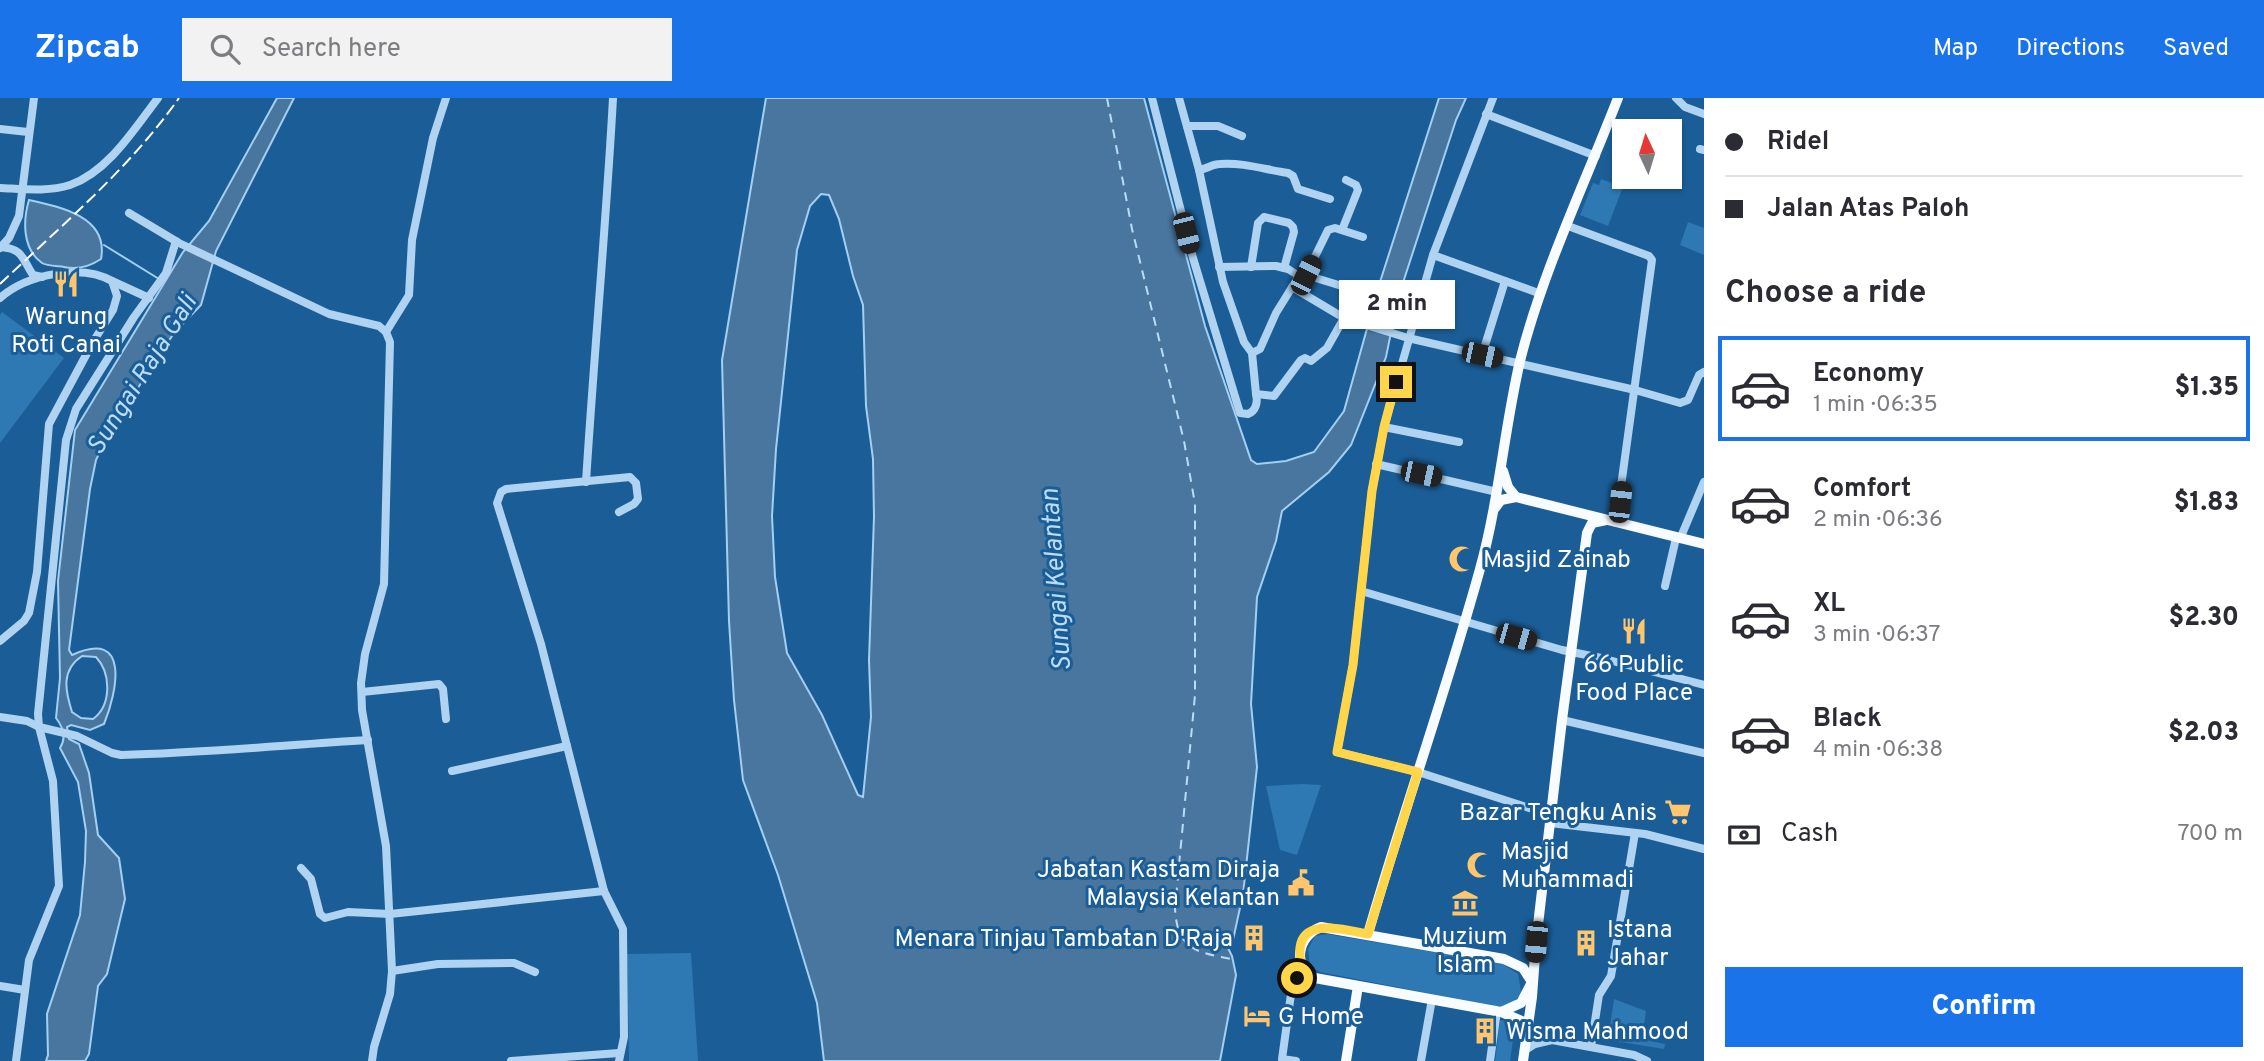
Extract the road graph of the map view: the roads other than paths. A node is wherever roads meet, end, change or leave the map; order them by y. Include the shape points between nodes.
1 (34, 98) edge
2 (158, 98) edge
3 (446, 98) edge
4 (613, 98) edge
5 (1152, 98) edge
6 (1179, 98) edge
7 (1493, 98) edge
8 (1618, 98) edge
9 (1676, 98) edge
10 (1486, 114) junction
11 (1704, 114) edge
12 (1187, 127) junction
13 (0, 130) edge
14 (28, 132) junction
15 (1242, 136) dead end
16 (1596, 156) junction
17 (1199, 170) junction
18 (1346, 180) dead end
19 (0, 188) edge
20 (23, 188) junction
21 (1329, 199) dead end
22 (130, 213) dead end
23 (1568, 226) junction
24 (1342, 230) junction
25 (1363, 237) dead end
26 (9, 238) junction
27 (178, 242) junction
28 (0, 248) edge
29 (1433, 255) junction
30 (1219, 267) junction
31 (1251, 267) junction
32 (28, 268) junction
33 (1283, 268) junction
34 (1302, 275) junction
35 (42, 277) junction
36 (112, 281) junction
37 (1505, 281) junction
38 (1292, 287) junction
39 (1345, 287) dead end
40 (1541, 294) junction
41 (0, 298) edge
42 (149, 298) junction
43 (1348, 320) junction
44 (386, 332) junction
45 (1408, 338) junction
46 (1252, 353) junction
47 (1482, 355) junction
48 (1520, 363) junction
49 (1704, 372) edge
50 (1635, 390) junction
51 (1256, 394) junction
52 (1384, 427) junction
53 (1460, 442) dead end
54 (1376, 464) junction
55 (1502, 467) junction
56 (586, 482) junction
57 (1704, 482) edge
58 (1497, 492) junction
59 (1516, 496) junction
60 (1495, 508) junction
61 (1570, 509) junction
62 (619, 512) dead end
63 (1611, 521) junction
64 (1587, 533) junction
65 (1682, 540) junction
66 (1704, 546) edge
67 (1665, 586) dead end
68 (1361, 592) junction
69 (1464, 622) junction
70 (0, 641) edge
71 (1571, 652) junction
72 (1704, 685) edge
73 (362, 692) junction
74 (0, 717) edge
75 (446, 719) dead end
76 (1562, 720) junction
77 (39, 727) junction
78 (368, 740) junction
79 (567, 746) junction
80 (1704, 752) edge
81 (452, 771) dead end
82 (1418, 772) junction
83 (1550, 819) junction
84 (1635, 833) junction
85 (1704, 849) edge
86 (301, 868) dead end
87 (604, 891) junction
88 (390, 914) junction
89 (1368, 934) junction
90 (392, 971) junction
91 (536, 972) dead end
92 (1300, 973) junction
93 (1532, 982) junction
94 (0, 986) edge
95 (1357, 986) junction
96 (25, 990) junction
97 (1432, 999) junction
98 (1499, 1012) junction
99 (1529, 1027) junction
100 (1552, 1040) junction
101 (1591, 1047) junction
102 (1523, 1056) edge
103 (619, 1057) edge
104 (16, 1061) edge
105 (372, 1061) edge
106 (511, 1061) edge
107 (1296, 1061) edge
108 (1346, 1061) edge
109 (1421, 1061) edge
110 (1490, 1061) edge
111 (1646, 1061) edge

1 - 14 street
2 - 20 street via 117,150 79,181 61,187
3 - 44 street via 433,137 412,240 409,295
4 - 56 street
5 - 51 street via 1193,258 1240,413 1254,410
6 - 12 street
7 - 10 street
8 - 16 main road
9 - 11 street
10 - 16 street
10 - 29 street
12 - 15 street via 1218,126
12 - 17 street
13 - 14 street
14 - 20 street
16 - 23 main road
17 - 21 street via 1234,164 1288,173 1298,189
17 - 30 street
18 - 24 street via 1358,190
19 - 20 street
20 - 26 street via 19,216
22 - 27 street
23 - 40 main road
23 - 50 street via 1653,260
24 - 25 street
24 - 34 street via 1328,230
26 - 28 street
26 - 32 street via 30,257
27 - 42 street via 169,267
27 - 44 street via 329,314 367,322
28 - 32 street via 14,249
29 - 37 street
29 - 45 street
30 - 31 street
30 - 46 street via 1244,342
31 - 33 street
31 - 33 street via 1258,223 1264,217 1293,226
32 - 35 street
33 - 34 street
34 - 38 street
34 - 39 street
35 - 36 street via 76,273
35 - 41 street
36 - 42 street
36 - 70 street via 116,303 49,424 37,572 29,613
37 - 40 street
37 - 47 street
38 - 43 street
38 - 46 street via 1260,349
40 - 48 main road
42 - 77 street via 76,409 66,440
43 - 45 street
43 - 51 street via 1327,348 1311,361 1301,360 1274,396
44 - 73 street via 391,353 384,584 365,654
45 - 47 street
45 - 52 street
46 - 51 street
47 - 48 street
48 - 50 street
48 - 55 main road
49 - 50 street via 1685,402
50 - 63 street
52 - 53 street
52 - 54 street
54 - 58 street
54 - 68 street
55 - 58 main road
55 - 59 main road via 1506,484
56 - 62 street via 633,478 637,501
56 - 79 street via 506,489 497,503
57 - 65 street
58 - 60 main road
59 - 60 main road via 1501,500
59 - 61 main road
60 - 69 main road
61 - 63 main road
61 - 64 main road via 1582,519
63 - 64 main road via 1592,523
63 - 65 main road
64 - 71 main road
65 - 66 main road
65 - 67 street
68 - 69 street
68 - 82 street via 1337,752
69 - 71 street
69 - 82 main road
71 - 72 street
71 - 76 main road
73 - 75 street via 439,684
73 - 78 street
74 - 77 street
76 - 80 street
76 - 83 main road
77 - 78 street via 77,736 121,755
77 - 96 street via 53,781 59,886 29,959
78 - 88 street via 386,846
79 - 81 street
79 - 87 street
82 - 83 street
82 - 89 main road
83 - 84 street
83 - 93 main road
84 - 85 street
84 - 101 street via 1611,978 1599,995
86 - 88 street via 311,879 323,918 348,912
87 - 88 street
87 - 103 street via 623,929 624,1037
88 - 90 street
89 - 92 main road via 1314,929 1301,946
89 - 93 main road via 1504,959 1523,968
90 - 91 street via 438,964 514,963
90 - 105 street
92 - 95 main road
92 - 107 street via 1292,987 1282,1059
93 - 98 main road via 1521,1003
93 - 99 main road
94 - 96 street
95 - 97 main road
95 - 108 main road
96 - 104 street
97 - 98 main road
97 - 109 street
98 - 99 main road
98 - 110 street
99 - 100 street
99 - 102 main road
100 - 101 street
100 - 102 street via 1535,1044
101 - 111 street
103 - 106 street

